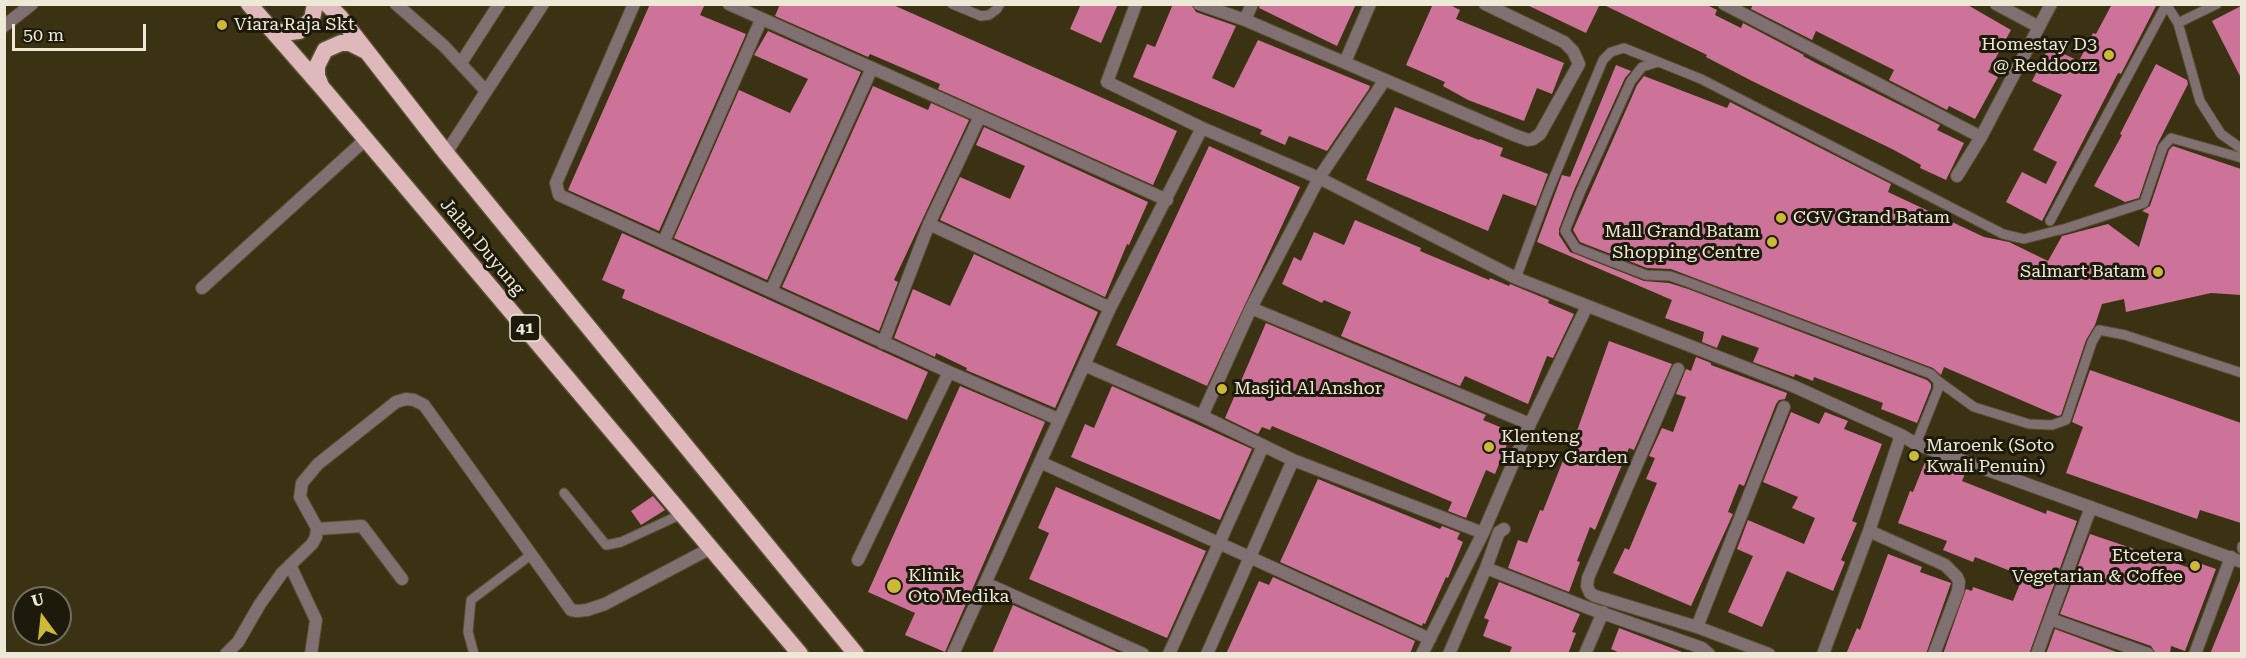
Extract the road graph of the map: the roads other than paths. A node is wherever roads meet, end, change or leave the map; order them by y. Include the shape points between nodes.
1 (32, 4) edge
2 (249, 4) edge
3 (315, 4) edge
4 (327, 4) edge
5 (396, 4) edge
6 (499, 4) edge
7 (543, 4) edge
8 (634, 4) edge
9 (729, 4) edge
10 (952, 4) edge
11 (1000, 4) edge
12 (1136, 4) edge
13 (1199, 4) edge
14 (1252, 4) edge
15 (1370, 4) edge
16 (1485, 4) edge
17 (1724, 4) edge
18 (1996, 4) edge
19 (2051, 4) edge
20 (2217, 4) edge
21 (2166, 5) edge
22 (1745, 9) edge
23 (761, 20) junction
24 (1245, 20) junction
25 (2178, 23) junction
26 (267, 25) junction
27 (4, 26) edge
28 (2039, 27) junction
29 (366, 52) junction
30 (1345, 62) junction
31 (1658, 62) junction
32 (461, 63) junction
33 (872, 68) junction
34 (1384, 81) junction
35 (325, 91) junction
36 (486, 91) junction
37 (980, 116) junction
38 (1202, 128) junction
39 (1980, 137) junction
40 (366, 139) junction
41 (2241, 149) edge
42 (446, 153) junction
43 (2241, 158) edge
44 (1957, 176) dead end
45 (1319, 178) junction
46 (1167, 200) junction
47 (2050, 221) dead end
48 (929, 224) junction
49 (664, 242) junction
50 (1516, 278) junction
51 (202, 288) dead end
52 (771, 291) junction
53 (1587, 306) junction
54 (1110, 308) junction
55 (1251, 308) junction
56 (883, 343) junction
57 (1084, 365) junction
58 (1677, 369) dead end
59 (949, 372) junction
60 (2241, 373) edge
61 (1938, 381) junction
62 (1785, 406) dead end
63 (1202, 416) junction
64 (1058, 419) junction
65 (1530, 424) junction
66 (1901, 435) junction
67 (1916, 444) junction
68 (1263, 446) junction
69 (1293, 460) junction
70 (1040, 462) junction
71 (564, 493) dead end
72 (2091, 507) junction
73 (682, 514) junction
74 (317, 529) junction
75 (1504, 529) dead end
76 (1869, 531) junction
77 (1483, 533) junction
78 (1219, 544) junction
79 (711, 548) junction
80 (532, 554) junction
81 (1251, 558) junction
82 (858, 560) dead end
83 (2236, 560) edge
84 (290, 565) junction
85 (1486, 568) junction
86 (402, 579) dead end
87 (986, 583) junction
88 (1603, 612) junction
89 (2050, 619) junction
90 (1697, 627) junction
91 (1430, 639) junction
92 (226, 654) edge
93 (311, 654) edge
94 (474, 654) edge
95 (800, 654) edge
96 (856, 654) edge
97 (953, 654) edge
98 (1143, 654) edge
99 (1169, 654) edge
100 (1207, 654) edge
101 (1422, 654) edge
102 (1449, 654) edge
103 (1585, 654) edge
104 (1709, 654) edge
105 (1769, 654) edge
106 (1823, 654) edge
107 (1934, 654) edge
108 (2037, 654) edge
109 (2148, 654) edge
110 (2195, 654) edge

1 - 27 street
2 - 26 highway, Jalan Duyung / 41
3 - 26 highway via 312,19 299,31 282,33
4 - 29 highway, Jalan Duyung
5 - 32 street
6 - 32 street
7 - 36 street
8 - 49 street via 556,183 559,195
9 - 23 street
10 - 11 lane via 981,16 989,15
12 - 38 street via 1107,82
13 - 24 street
14 - 24 street
15 - 30 street
16 - 34 street via 1564,42 1574,51 1579,64 1540,134 1528,140
17 - 22 street
18 - 28 street
19 - 28 street
20 - 25 lane
21 - 25 lane
21 - 47 lane
22 - 39 street
23 - 33 street
23 - 49 street
24 - 30 street
25 - 41 lane via 2200,101 2221,134
26 - 35 highway, Jalan Duyung / 41
28 - 39 street
29 - 35 highway via 350,43 325,50 319,58 317,75
29 - 42 highway, Jalan Duyung
30 - 34 street
31 - 43 lane via 1701,79 2003,234 2024,239 2144,203 2163,147 2171,138
31 - 50 lane via 1624,48 1603,60
31 - 61 lane via 1642,67 1631,81 1580,193 1565,231 1576,248 1646,275 1670,276 1690,283 1922,369
32 - 36 street
33 - 37 street
33 - 52 street
34 - 45 street
35 - 40 highway, Jalan Duyung / 41
36 - 42 street
37 - 46 street
37 - 48 street
38 - 45 street
38 - 46 street
39 - 44 street
40 - 51 street
40 - 73 highway, Jalan Duyung / 41
42 - 96 highway, Jalan Duyung
45 - 50 street
45 - 55 street
46 - 54 street
48 - 54 street
48 - 56 street
49 - 52 street
50 - 53 street
52 - 56 street
53 - 65 street
53 - 66 street via 1793,386
54 - 57 street
55 - 63 street
55 - 65 street
56 - 59 street
57 - 63 street
57 - 64 street
58 - 90 street via 1587,586 1595,596
59 - 64 street
59 - 82 street
60 - 61 lane via 2099,330 2066,420 2052,425 2029,424 1974,407
61 - 67 lane
62 - 90 street
63 - 68 street
64 - 70 street
65 - 77 street
66 - 67 street
66 - 76 street
67 - 72 street
68 - 69 street
68 - 78 street
69 - 77 street
69 - 81 street
70 - 78 street
70 - 87 street
71 - 73 lane via 606,545
72 - 83 street
72 - 89 street
73 - 79 highway, Jalan Duyung / 41
74 - 80 street via 300,497 302,483 318,464 396,402 414,400 424,405
74 - 84 street via 312,544
74 - 86 street via 363,526
75 - 85 street via 1499,532
76 - 106 street
76 - 107 street via 1945,565 1957,577 1958,591
77 - 91 street
78 - 81 street
78 - 99 street
79 - 80 street via 605,603 577,611 571,610 560,597
79 - 95 highway, Jalan Duyung / 41
80 - 94 lane via 471,600 468,632
81 - 91 street
81 - 100 street
83 - 110 street
84 - 92 street
84 - 93 street via 316,620
85 - 88 street
85 - 102 street
87 - 97 street
87 - 98 street
88 - 103 street
88 - 104 street
89 - 108 street
89 - 109 street
90 - 105 street
91 - 101 street

